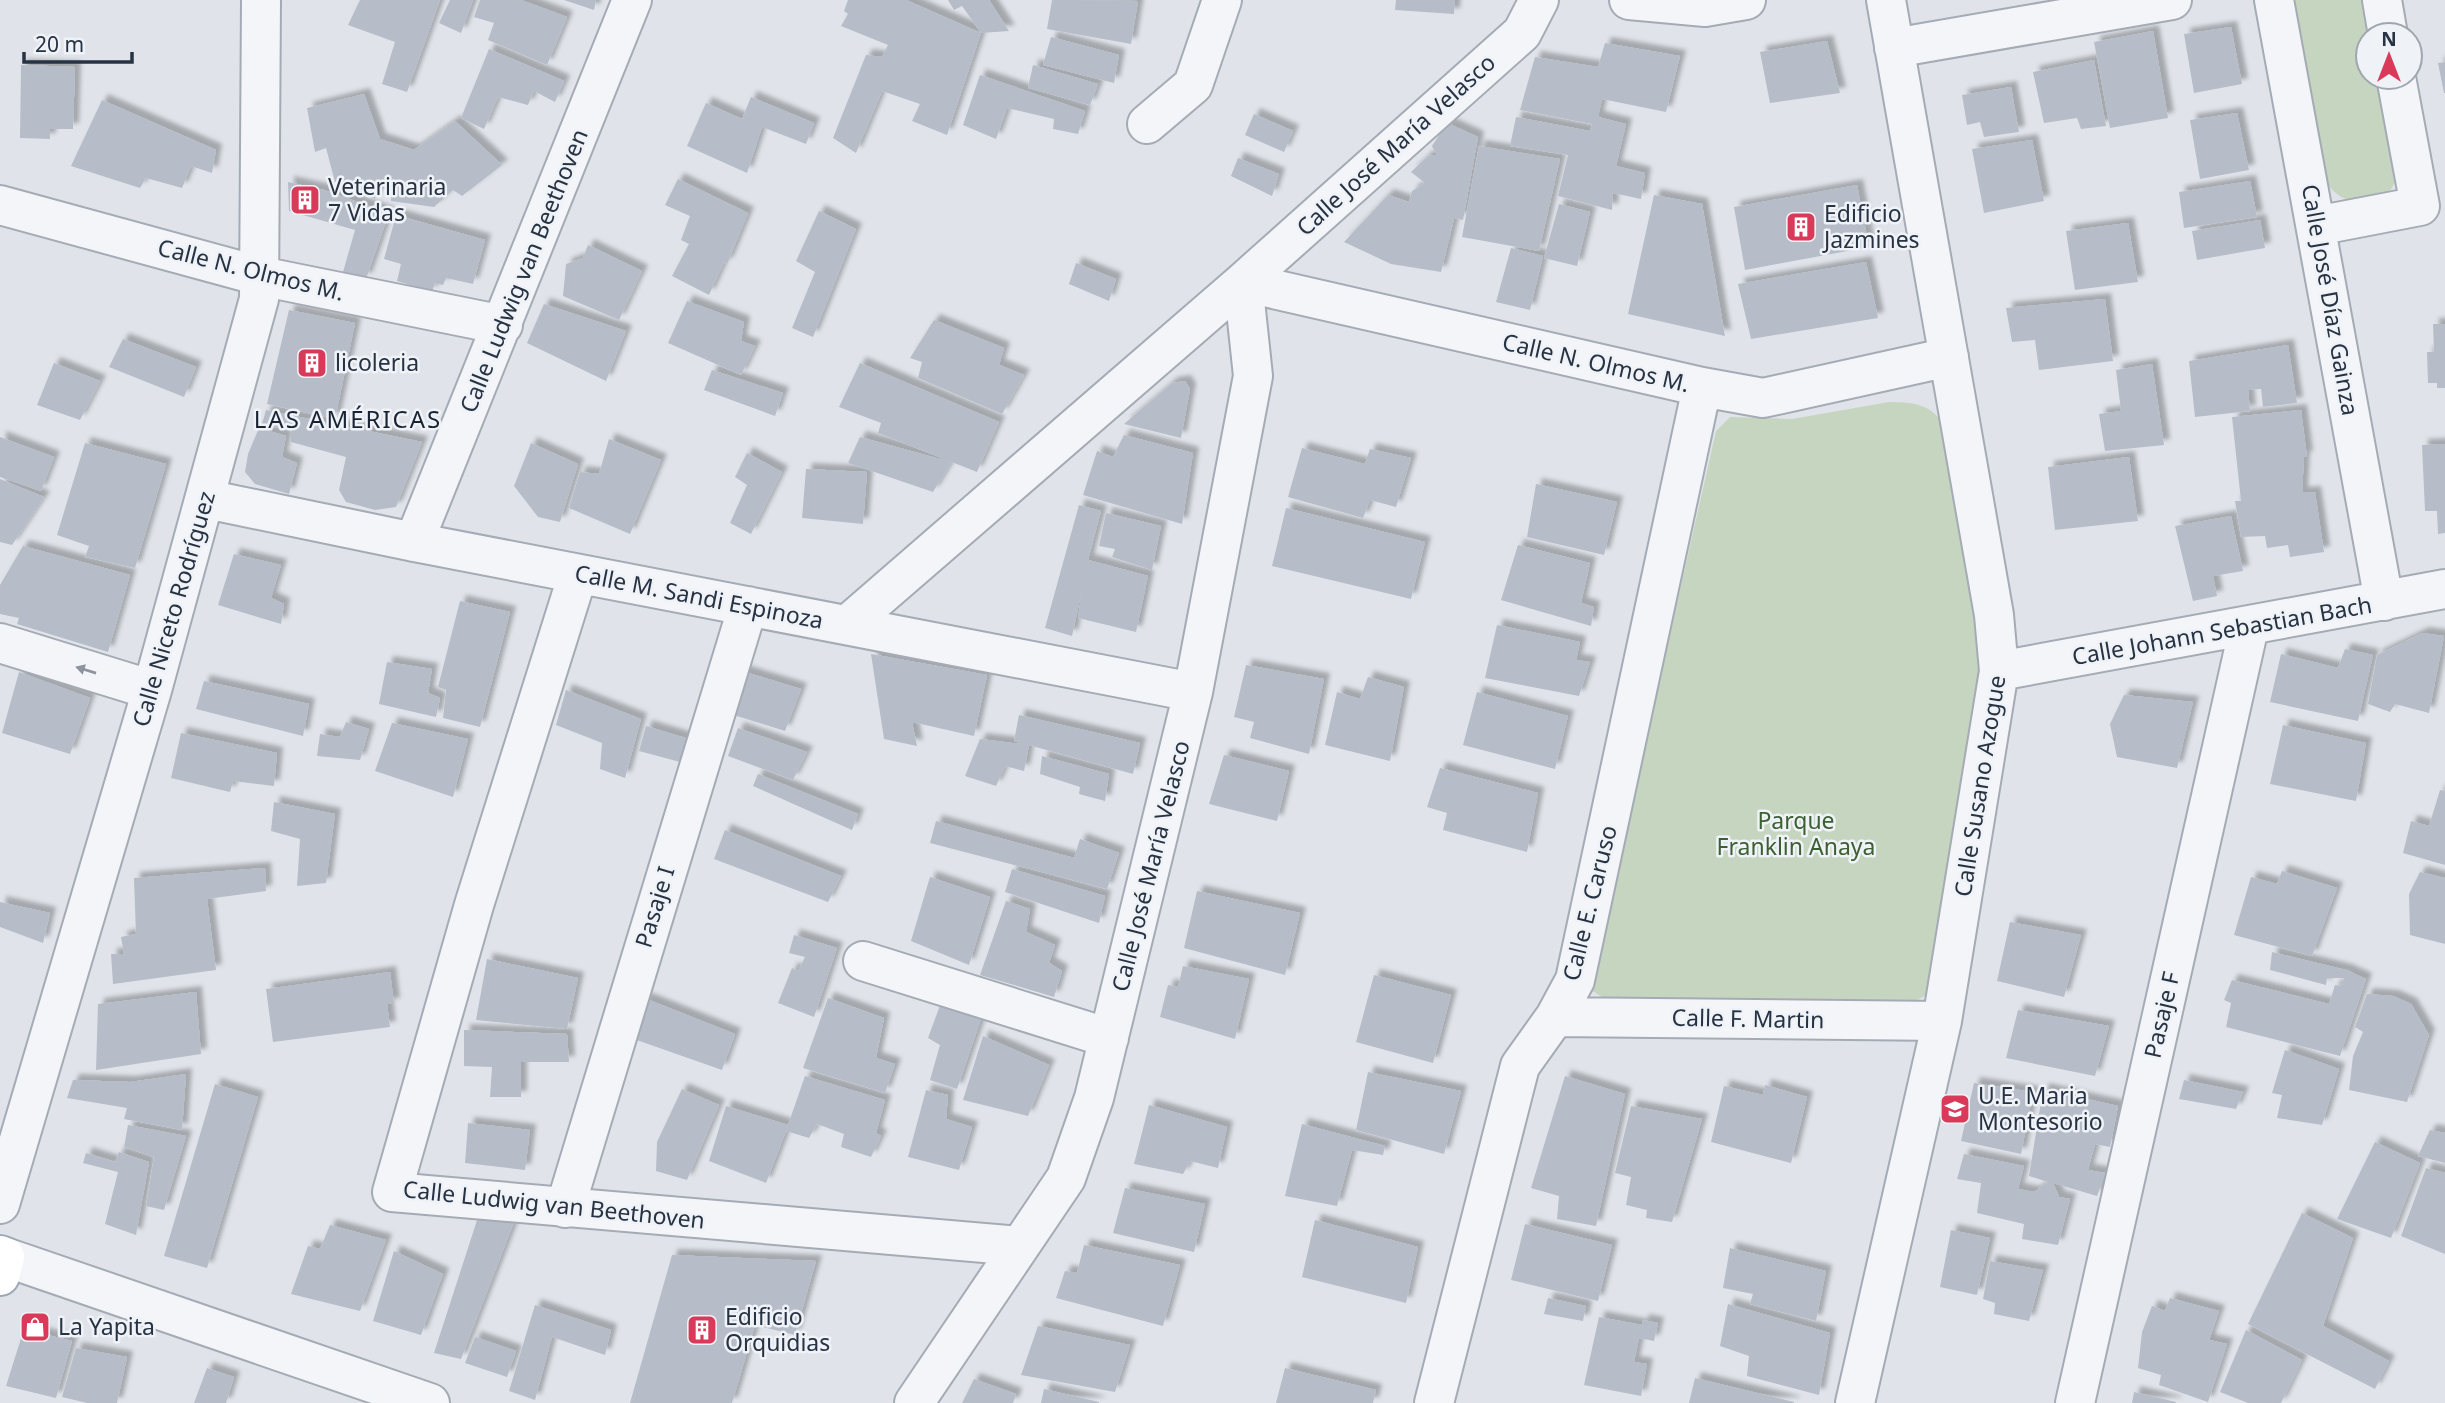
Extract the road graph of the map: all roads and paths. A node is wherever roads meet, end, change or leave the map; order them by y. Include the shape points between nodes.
1 (261, 0) edge
2 (632, 0) edge
3 (1222, 0) edge
4 (1539, 0) edge
5 (1629, 0) edge
6 (1746, 0) edge
7 (1886, 0) edge
8 (2172, 0) edge
9 (2274, 0) edge
10 (2382, 0) edge
11 (2386, 21) edge
12 (1894, 48) junction
13 (2399, 91) edge
14 (1147, 124) dead end
15 (0, 205) edge
16 (2316, 226) junction
17 (260, 276) junction
18 (1243, 282) junction
19 (503, 325) junction
20 (1949, 357) junction
21 (1702, 387) junction
22 (206, 499) junction
23 (414, 542) junction
24 (578, 573) junction
25 (2445, 589) edge
26 (2384, 601) junction
27 (748, 606) junction
28 (847, 625) junction
29 (2249, 626) junction
30 (0, 643) edge
31 (1999, 671) junction
32 (152, 690) junction
33 (1193, 692) junction
34 (863, 961) dead end
35 (1555, 1017) junction
36 (1942, 1021) junction
37 (1109, 1038) junction
38 (0, 1204) edge
39 (565, 1208) junction
40 (1019, 1246) junction
41 (2, 1263) edge
42 (430, 1403) edge
43 (914, 1403) edge
44 (1434, 1403) edge
45 (1855, 1403) edge
46 (2075, 1403) edge

1 - 17 street, Calle Niceto Rodríguez
2 - 19 street, Calle Ludwig van Beethoven
3 - 14 street via 1193,85
4 - 18 street, Calle José María Velasco via 1522,33
5 - 6 street via 1705,7
7 - 12 street, Calle Susano Azogue
8 - 12 street
9 - 16 street, Calle José Díaz Gainza
10 - 11 street
12 - 20 street, Calle Susano Azogue
13 - 16 street via 2420,206
15 - 17 street, Calle N. Olmos M.
16 - 26 street, Calle José Díaz Gainza
17 - 19 street, Calle N. Olmos M.
17 - 22 street, Calle Niceto Rodríguez via 259,299
18 - 21 street, Calle N. Olmos M.
18 - 28 street, Calle José María Velasco
18 - 33 street, Calle José María Velasco via 1253,376
19 - 23 street, Calle Ludwig van Beethoven
20 - 21 street, Calle N. Olmos M. via 1763,398
20 - 31 street, Calle Susano Azogue
21 - 35 street, Calle E. Caruso via 1575,980
22 - 23 street, Calle M. Sandi Espinoza
22 - 32 street, Calle Niceto Rodríguez
23 - 24 street, Calle M. Sandi Espinoza
24 - 27 street, Calle M. Sandi Espinoza
24 - 39 street, Calle Ludwig van Beethoven via 474,905 392,1192
25 - 26 street, Calle Johann Sebastian Bach
26 - 29 street, Calle Johann Sebastian Bach
27 - 28 street, Calle M. Sandi Espinoza
27 - 39 street, Pasaje I
28 - 33 street, Calle M. Sandi Espinoza
29 - 31 street, Calle Johann Sebastian Bach
29 - 46 street, Pasaje F
32 -> 30 street
31 - 36 street, Calle Susano Azogue
32 - 38 street, Calle Niceto Rodríguez
33 - 37 street, Calle José María Velasco
34 - 37 street
35 - 36 street, Calle F. Martin
35 - 44 street, Calle E. Caruso via 1520,1066
36 - 45 street, Calle Susano Azogue
37 - 40 street, Calle José María Velasco via 1066,1178
39 - 40 street, Calle Ludwig van Beethoven
40 - 43 street, Calle José María Velasco
41 - 42 street

